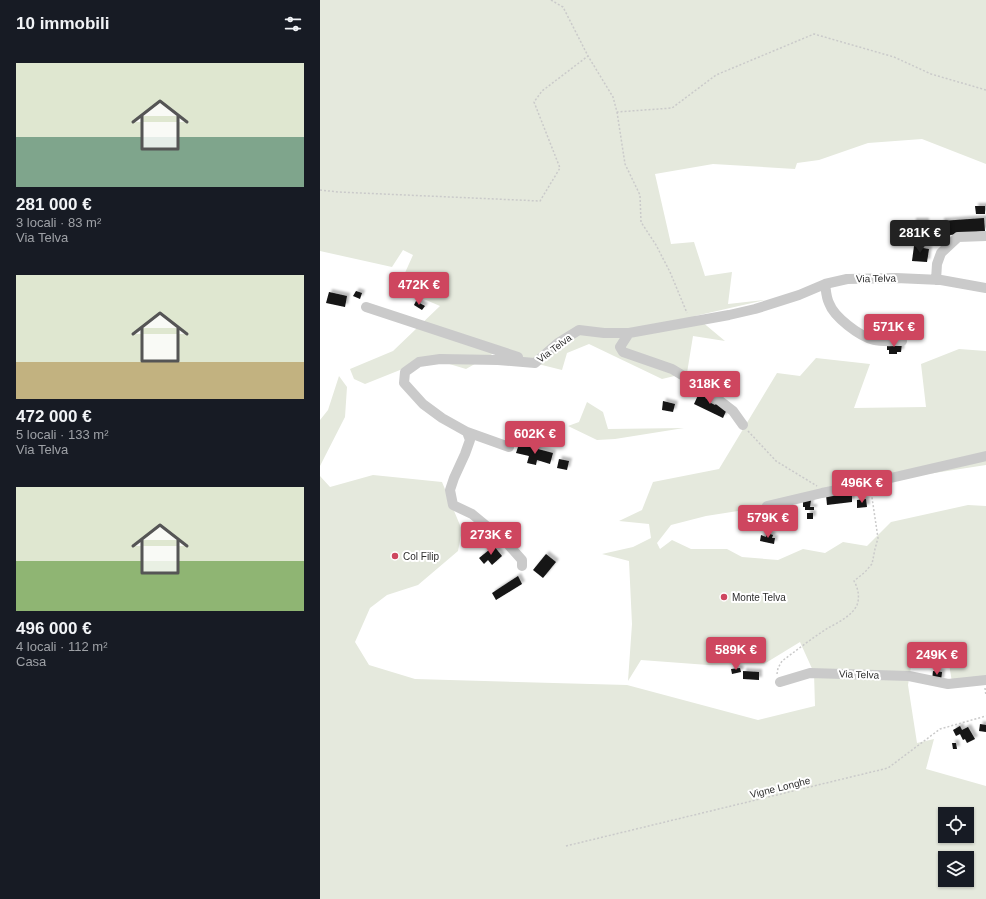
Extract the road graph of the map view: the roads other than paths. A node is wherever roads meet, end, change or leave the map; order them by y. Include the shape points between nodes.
1 (986, 236) edge
2 (936, 280) junction
3 (825, 284) junction
4 (986, 288) edge
5 (366, 307) dead end
6 (629, 333) junction
7 (902, 341) dead end
8 (535, 363) junction
9 (743, 425) road end
10 (467, 432) junction
11 (509, 447) dead end
12 (986, 456) edge
13 (767, 506) dead end
14 (522, 566) dead end
15 (986, 680) edge
16 (780, 682) road end

1 - 2 street via 958,237 941,253
2 - 3 street, Via Telva via 847,279
2 - 4 street, Via Telva
3 - 6 street, Via Telva via 755,309
3 - 7 street via 829,303 835,314 847,326 874,340
5 - 8 street
6 - 8 street, Via Telva via 579,330 558,343
6 - 9 street via 620,347 623,352 672,369 702,387 733,411
8 - 10 street, Via Telva via 440,359 419,362 405,372 404,382 423,404
10 - 11 street, Via Telva
10 - 14 street via 470,440 450,490 453,505 472,514 506,542 522,560
12 - 13 street
15 - 16 street, Via Telva via 948,684 909,676 810,673

